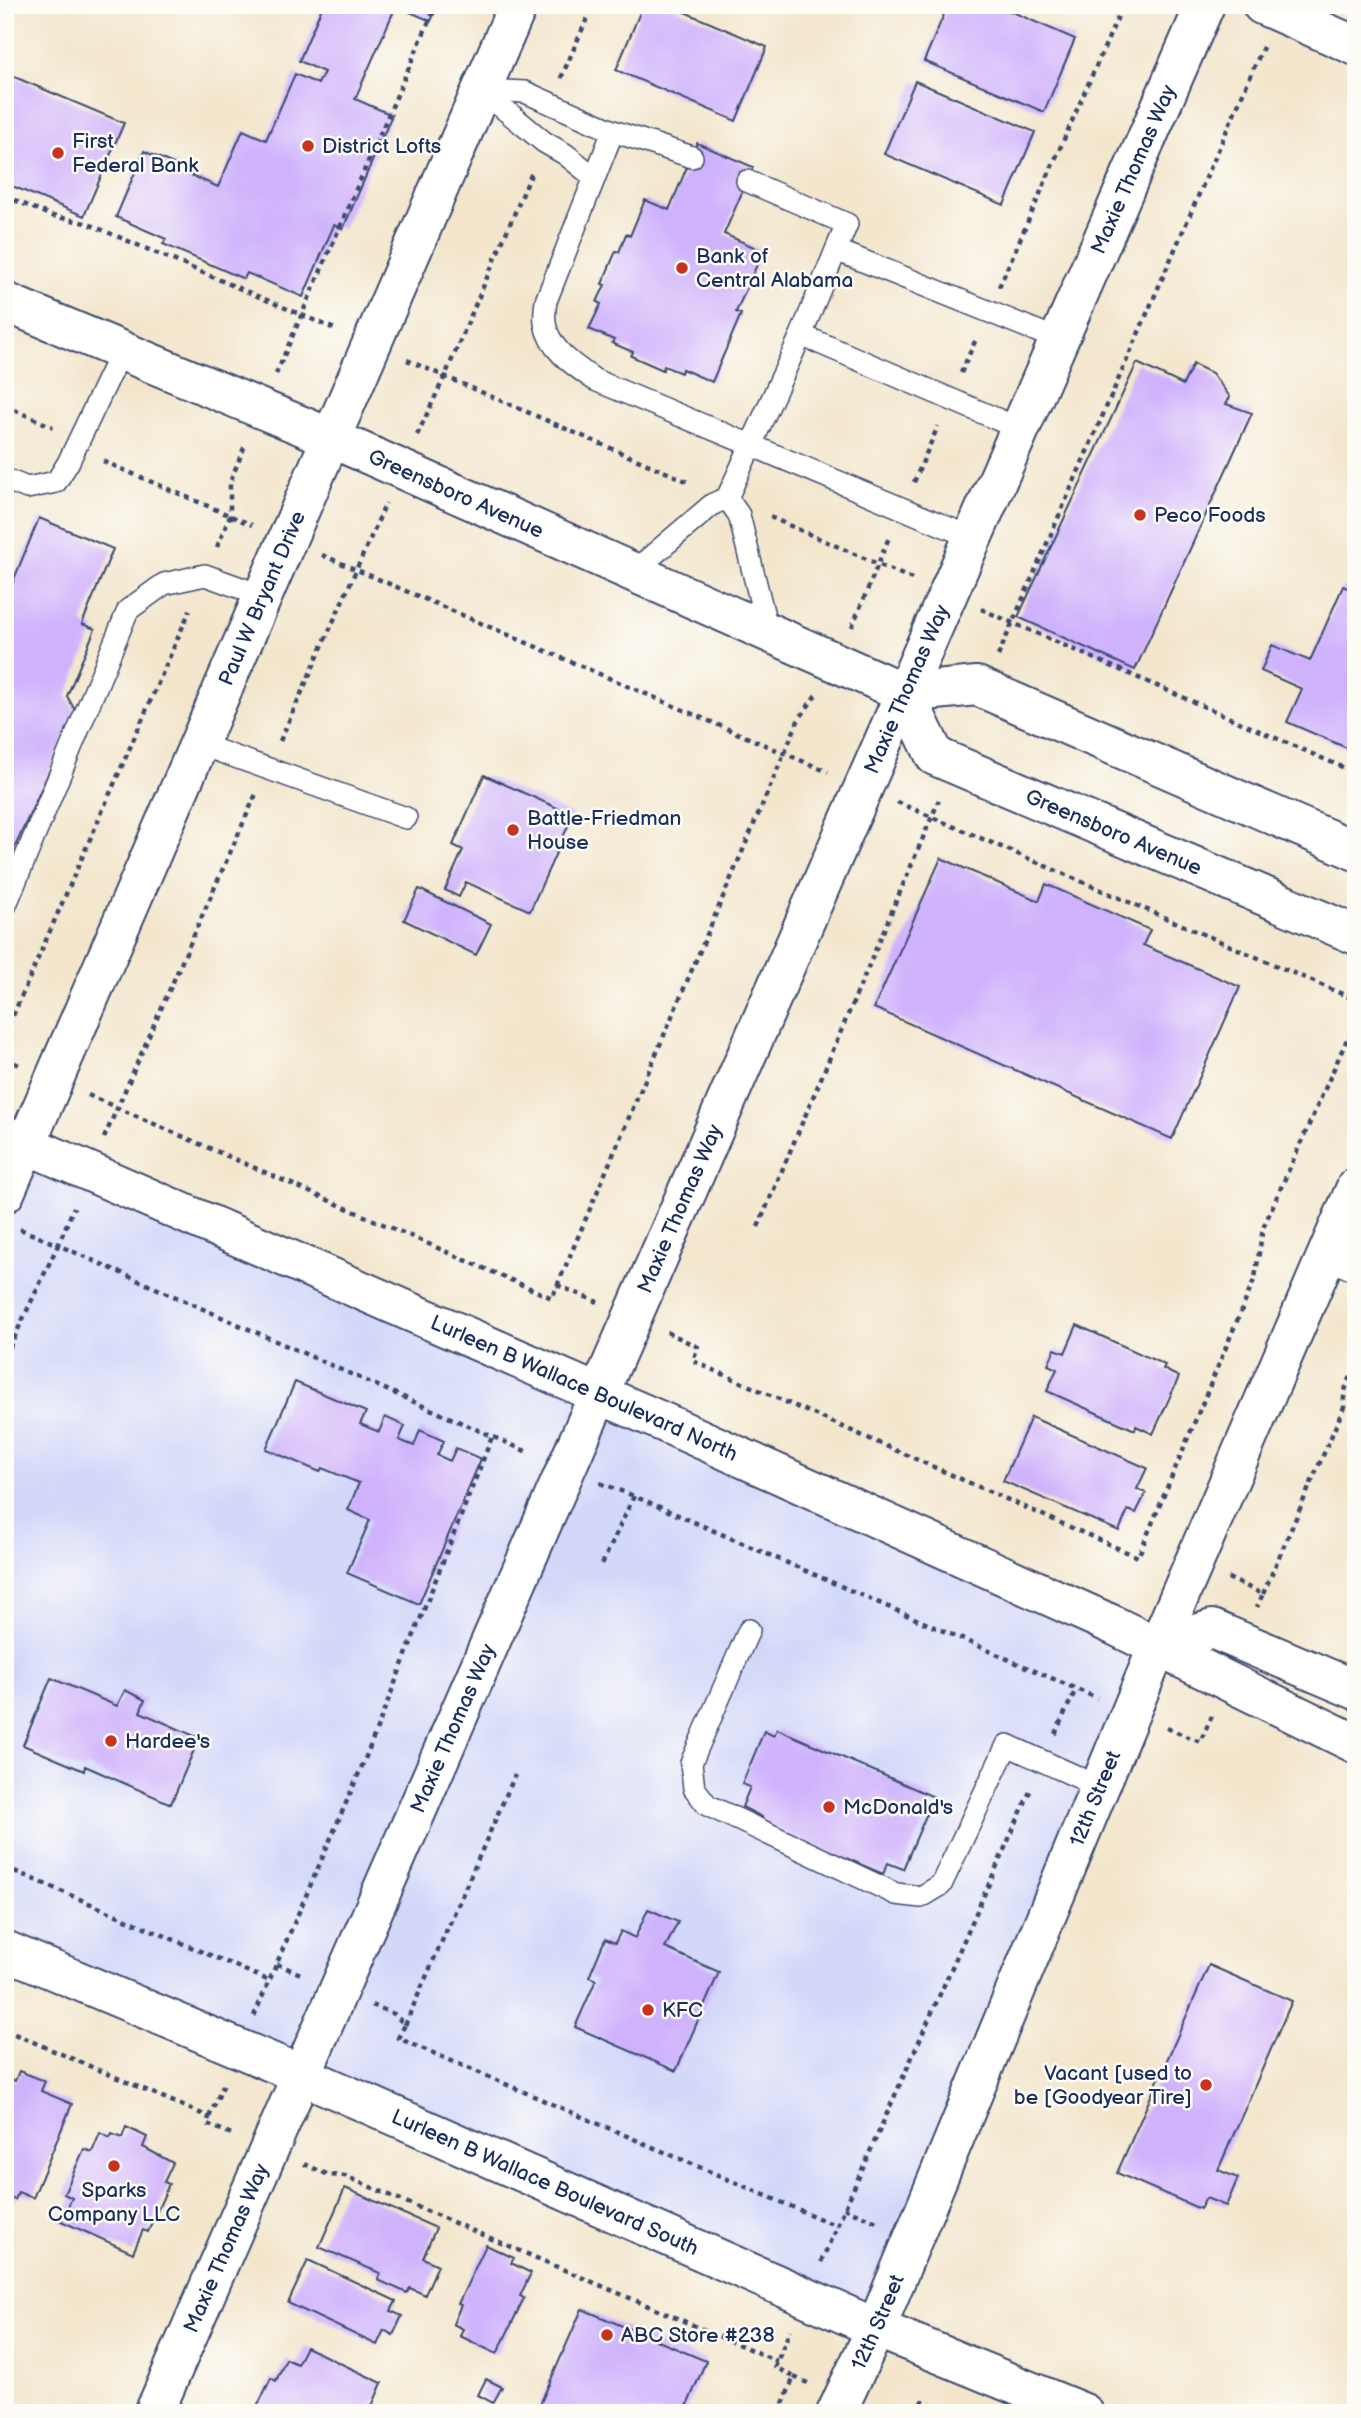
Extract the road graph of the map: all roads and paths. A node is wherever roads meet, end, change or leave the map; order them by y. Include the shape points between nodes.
1 (436, 5) edge
2 (518, 5) edge
3 (593, 5) edge
4 (1205, 5) edge
5 (1270, 9) edge
6 (1356, 46) edge
7 (481, 90) junction
8 (554, 106) junction
9 (613, 131) junction
10 (544, 142) junction
11 (692, 157) dead end
12 (594, 177) junction
13 (747, 181) dead end
14 (5, 196) edge
15 (836, 250) junction
16 (5, 302) edge
17 (302, 315) junction
18 (801, 335) junction
19 (1059, 340) junction
20 (371, 344) junction
21 (122, 350) junction
22 (445, 376) junction
23 (5, 406) edge
24 (261, 408) junction
25 (1020, 429) junction
26 (331, 438) junction
27 (76, 443) junction
28 (752, 445) junction
29 (401, 469) junction
30 (5, 479) edge
31 (727, 498) junction
32 (230, 516) junction
33 (973, 538) junction
34 (287, 540) junction
35 (355, 569) junction
36 (633, 572) junction
37 (205, 575) junction
38 (948, 594) junction
39 (263, 596) junction
40 (1012, 622) junction
41 (768, 632) junction
42 (837, 663) junction
43 (985, 690) junction
44 (905, 693) junction
45 (199, 744) junction
46 (785, 753) junction
47 (953, 764) junction
48 (268, 768) junction
49 (1356, 773) edge
50 (864, 788) junction
51 (932, 817) junction
52 (406, 818) dead end
53 (1356, 851) edge
54 (5, 907) edge
55 (1356, 935) edge
56 (1356, 1000) edge
57 (1356, 1019) edge
58 (5, 1034) edge
59 (5, 1059) edge
60 (54, 1080) junction
61 (117, 1108) junction
62 (16, 1140) edge
63 (89, 1172) junction
64 (1356, 1187) edge
65 (10, 1210) edge
66 (758, 1227) dead end
67 (58, 1245) junction
68 (1340, 1264) edge
69 (557, 1285) junction
70 (633, 1316) junction
71 (5, 1357) edge
72 (1356, 1370) edge
73 (599, 1394) junction
74 (492, 1437) junction
75 (566, 1469) junction
76 (634, 1496) junction
77 (1144, 1542) junction
78 (1194, 1563) junction
79 (602, 1564) dead end
80 (1264, 1594) junction
81 (1269, 1614) dead end
82 (749, 1630) dead end
83 (1158, 1646) junction
84 (1356, 1690) edge
85 (1356, 1744) edge
86 (1043, 1761) junction
87 (515, 1775) dead end
88 (1100, 1787) junction
89 (5, 1867) edge
90 (5, 1950) edge
91 (278, 1964) junction
92 (270, 1981) junction
93 (338, 1989) junction
94 (405, 2025) junction
95 (5, 2030) edge
96 (239, 2049) junction
97 (302, 2075) junction
98 (209, 2117) junction
99 (269, 2150) junction
100 (837, 2226) junction
101 (804, 2297) junction
102 (876, 2328) junction
103 (777, 2361) junction
104 (154, 2413) edge
105 (779, 2413) edge
106 (836, 2413) edge
107 (918, 2413) edge
108 (950, 2413) edge
109 (1084, 2413) edge

1 - 17 path
2 - 7 main road, Paul W Bryant Drive
3 - 8 path
4 - 19 main road, Maxie Thomas Way
5 - 6 main road
5 - 40 path
7 - 8 lane via 525,92
7 - 10 lane
7 - 20 main road, Paul W Bryant Drive
8 - 9 lane
9 - 11 lane
9 - 12 lane
10 - 12 lane
10 - 22 path
12 - 28 lane via 546,301 545,324 555,348 594,380
13 - 15 lane via 847,224
14 - 17 path via 52,216 86,223
15 - 18 lane
15 - 19 lane
16 - 21 main road, Greensboro Avenue
17 - 20 path
17 - 24 path
18 - 25 lane
18 - 28 lane
19 - 25 main road, Maxie Thomas Way
20 - 22 path
20 - 26 main road, Paul W Bryant Drive
21 - 24 main road, Greensboro Avenue
21 - 27 lane
22 - 29 path
22 - 31 path
23 - 27 path via 64,432
24 - 26 main road, Greensboro Avenue
24 - 32 path via 230,482
25 - 33 main road, Maxie Thomas Way
26 - 29 main road, Greensboro Avenue
26 - 34 main road, Paul W Bryant Drive
27 - 30 lane via 56,482 27,488
27 - 32 path via 92,456
28 - 31 lane
28 - 33 lane
29 - 35 path
29 - 36 main road, Greensboro Avenue
31 - 36 lane via 713,504
31 - 38 path
31 - 41 lane via 739,515
32 - 34 path
32 - 37 path
33 - 38 main road, Maxie Thomas Way
34 - 35 path
34 - 39 main road, Paul W Bryant Drive
35 - 46 path
35 - 48 path
36 - 41 main road, Greensboro Avenue
37 - 39 lane
37 - 54 lane via 164,584 128,610
37 - 58 path
38 - 40 path
38 - 44 main road, Maxie Thomas Way
39 - 45 main road, Paul W Bryant Drive
40 - 43 path
40 - 49 path
41 - 42 main road, Greensboro Avenue
42 - 44 main road, Greensboro Avenue
42 - 46 path via 798,721
43 - 44 main road, Greensboro Avenue via 977,686
43 - 53 main road, Greensboro Avenue
44 - 47 main road, Greensboro Avenue via 935,756
44 - 50 main road, Maxie Thomas Way
45 - 48 lane
45 - 60 main road, Paul W Bryant Drive
46 - 50 path
46 - 69 path
47 - 51 path
47 - 55 main road, Greensboro Avenue
48 - 52 lane
48 - 61 path
50 - 51 path
50 - 70 main road, Maxie Thomas Way
51 - 56 path
51 - 66 path
57 - 77 path via 1263,1228 1255,1278
59 - 60 path
60 - 61 path
60 - 62 main road, Paul W Bryant Drive
61 - 63 path
61 - 69 path via 552,1298
62 - 63 main road, Lurleen B Wallace Boulevard North
62 - 65 main road, Paul W Bryant Drive
63 - 67 path
63 - 73 main road, Lurleen B Wallace Boulevard North
64 - 68 main road, 12th Street
65 - 67 path
67 - 71 path
67 - 74 path
68 - 78 main road, 12th Street
69 - 70 path
70 - 73 main road, Maxie Thomas Way
70 - 77 path via 698,1347 693,1361 706,1367 1138,1557
72 - 80 path via 1347,1382 1344,1407
73 - 75 main road, Maxie Thomas Way
73 - 83 main road, Lurleen B Wallace Boulevard North
74 - 75 path
74 - 91 path
75 - 76 path
75 - 93 main road, Maxie Thomas Way
76 - 79 path
76 - 86 path via 1076,1689
77 - 78 path
78 - 80 path
78 - 83 main road, 12th Street
80 - 81 path via 1256,1608
82 - 86 lane via 691,1763 694,1788 707,1805 896,1894 921,1897 940,1885 1007,1745
83 - 84 main road via 1212,1629
83 - 85 main road, Lurleen B Wallace Boulevard North
83 - 88 main road, 12th Street
86 - 88 lane
86 - 100 path
87 - 94 path
88 - 102 main road, 12th Street
89 - 92 path
90 - 96 main road, Lurleen B Wallace Boulevard South
91 - 92 path
91 - 93 path
92 - 96 path
93 - 94 path via 394,2014
93 - 97 main road, Maxie Thomas Way
94 - 100 path via 398,2038
95 - 98 path
96 - 97 main road, Lurleen B Wallace Boulevard South
96 - 98 path
97 - 99 main road, Maxie Thomas Way
97 - 101 main road, Lurleen B Wallace Boulevard South
98 - 99 path via 207,2124
99 - 103 path via 328,2175 345,2176
99 - 104 main road, Maxie Thomas Way
100 - 101 path
101 - 102 main road, Lurleen B Wallace Boulevard South
101 - 103 path
102 - 106 main road, 12th Street
102 - 109 main road, Lurleen B Wallace Boulevard South
103 - 105 path via 775,2367 794,2377
107 - 108 path via 923,2401

